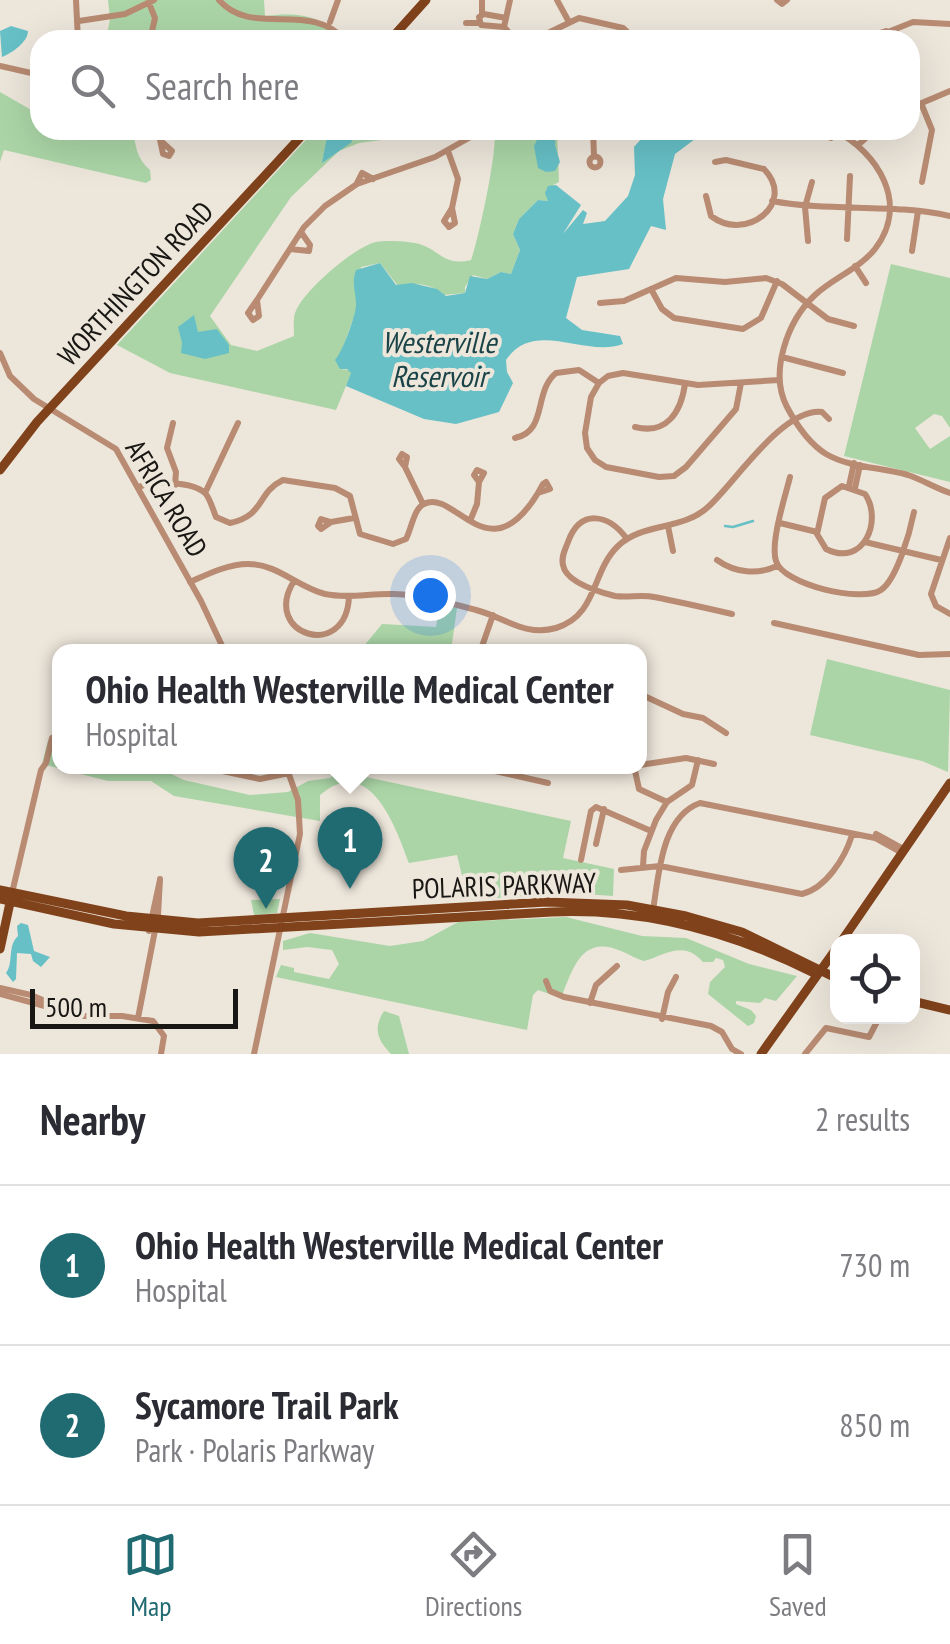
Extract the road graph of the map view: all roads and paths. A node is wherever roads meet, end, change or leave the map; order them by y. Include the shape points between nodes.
1 (76, 0) edge
2 (219, 0) edge
3 (338, 0) edge
4 (426, 0) edge
5 (482, 0) edge
6 (510, 0) edge
7 (556, 0) edge
8 (776, 0) edge
9 (787, 0) edge
10 (152, 2) edge
11 (563, 4) edge
12 (481, 19) junction
13 (79, 20) junction
14 (330, 22) junction
15 (569, 22) junction
16 (466, 23) dead end
17 (505, 23) junction
18 (950, 24) edge
19 (78, 30) edge
20 (152, 30) edge
21 (337, 30) edge
22 (399, 30) edge
23 (510, 30) edge
24 (554, 30) edge
25 (625, 30) edge
26 (898, 30) edge
27 (0, 66) edge
28 (30, 73) edge
29 (950, 91) edge
30 (921, 103) joint
31 (297, 140) edge
32 (466, 140) edge
33 (593, 140) edge
34 (848, 140) edge
35 (863, 140) edge
36 (858, 144) junction
37 (448, 151) junction
38 (594, 156) dead end
39 (714, 162) dead end
40 (850, 176) dead end
41 (812, 182) dead end
42 (922, 182) dead end
43 (706, 196) dead end
44 (772, 201) junction
45 (804, 207) junction
46 (452, 208) dead end
47 (850, 209) junction
48 (890, 211) junction
49 (918, 211) junction
50 (950, 216) edge
51 (301, 232) junction
52 (846, 238) dead end
53 (808, 241) dead end
54 (290, 250) junction
55 (912, 251) dead end
56 (856, 266) junction
57 (777, 281) junction
58 (866, 283) dead end
59 (651, 289) junction
60 (257, 300) dead end
61 (600, 303) dead end
62 (808, 303) junction
63 (854, 326) dead end
64 (0, 353) edge
65 (782, 357) junction
66 (842, 373) dead end
67 (779, 380) junction
68 (599, 383) junction
69 (741, 383) junction
70 (686, 384) junction
71 (48, 410) junction
72 (829, 419) dead end
73 (796, 420) junction
74 (172, 423) dead end
75 (238, 423) dead end
76 (635, 427) dead end
77 (515, 438) dead end
78 (857, 464) junction
79 (405, 467) dead end
80 (0, 470) edge
81 (790, 477) dead end
82 (479, 482) dead end
83 (175, 485) junction
84 (138, 487) junction
85 (852, 487) junction
86 (538, 492) dead end
87 (205, 493) junction
88 (950, 493) edge
89 (423, 504) junction
90 (914, 512) dead end
91 (354, 518) junction
92 (470, 521) junction
93 (330, 522) dead end
94 (780, 524) junction
95 (668, 526) junction
96 (817, 532) junction
97 (950, 538) edge
98 (627, 540) junction
99 (865, 542) junction
100 (672, 550) dead end
101 (902, 550) junction
102 (718, 560) dead end
103 (942, 560) junction
104 (777, 566) junction
105 (294, 580) junction
106 (192, 584) junction
107 (596, 589) junction
108 (349, 596) junction
109 (732, 614) dead end
110 (950, 614) edge
111 (493, 615) junction
112 (774, 623) dead end
113 (221, 644) edge
114 (483, 644) edge
115 (950, 654) edge
116 (647, 697) edge
117 (726, 733) dead end
118 (52, 738) edge
119 (698, 760) junction
120 (647, 764) edge
121 (714, 764) dead end
122 (237, 774) edge
123 (275, 774) edge
124 (288, 774) edge
125 (508, 774) edge
126 (637, 774) edge
127 (548, 783) dead end
128 (950, 783) edge
129 (690, 787) junction
130 (946, 798) edge
131 (668, 802) junction
132 (696, 804) junction
133 (600, 808) junction
134 (651, 831) junction
135 (856, 836) junction
136 (596, 844) dead end
137 (904, 852) junction
138 (581, 860) dead end
139 (644, 866) junction
140 (660, 866) junction
141 (621, 870) dead end
142 (0, 890) edge
143 (7, 898) edge
144 (652, 913) junction
145 (281, 924) junction
146 (152, 925) junction
147 (846, 934) edge
148 (0, 949) edge
149 (830, 957) edge
150 (618, 966) dead end
151 (819, 972) junction
152 (676, 977) dead end
153 (830, 978) edge
154 (546, 981) dead end
155 (0, 991) edge
156 (590, 1003) junction
157 (920, 1003) edge
158 (950, 1010) edge
159 (66, 1012) junction
160 (138, 1018) junction
161 (662, 1018) junction
162 (875, 1024) edge
163 (160, 1054) edge
164 (254, 1054) edge
165 (741, 1054) edge
166 (761, 1054) edge
167 (805, 1054) edge

1 - 13 street
2 - 14 street via 242,15 289,12
3 - 14 street
4 - 22 main road
5 - 12 street
6 - 17 street
7 - 11 street
8 - 9 street
10 - 13 street via 125,14
10 - 20 street
11 - 15 street
12 - 16 street
12 - 17 street
13 - 19 street
14 - 21 street
15 - 24 street
15 - 25 street via 579,18
17 - 23 street
18 - 26 street via 912,22
27 - 28 street
29 - 30 street
30 - 42 street via 932,130
31 - 71 main road, WORTHINGTON ROAD
32 - 37 street
33 - 38 street
34 - 36 street
35 - 36 street
36 - 48 street via 883,175
37 - 46 street via 458,179
37 - 51 street via 356,184
39 - 44 street via 764,169
40 - 47 street
41 - 45 street
43 - 44 street via 709,212 727,224 758,221
44 - 45 street
45 - 47 street
45 - 53 street
47 - 48 street
47 - 52 street
48 - 49 street
48 - 56 street via 881,240
49 - 50 street
49 - 55 street
51 - 54 street
51 - 54 street via 309,251
54 - 60 street
56 - 58 street
56 - 62 street
57 - 59 street via 683,278
57 - 59 street via 763,315 743,329 674,318
57 - 62 street
59 - 61 street
62 - 63 street via 828,319
62 - 65 street
64 - 71 street, AFRICA ROAD via 12,379
65 - 66 street
65 - 67 street
67 - 69 street
67 - 73 street
68 - 69 street via 585,433 589,453 606,467 664,478 682,471 732,414
68 - 70 street via 625,374
68 - 77 street via 579,370 556,373 543,389 534,428
69 - 70 street
70 - 76 street via 670,422
71 - 80 main road, WORTHINGTON ROAD
71 - 84 street, AFRICA ROAD via 115,447
72 - 73 street via 817,411
73 - 78 street via 820,450
73 - 95 street via 760,448 704,511
74 - 83 street via 166,448
75 - 87 street
78 - 85 street
78 - 88 street
79 - 89 street
81 - 94 street
82 - 92 street
83 - 84 street
83 - 87 street
84 - 106 street, AFRICA ROAD
85 - 96 street via 827,495
85 - 99 street via 872,506
86 - 92 street via 527,510 500,527 488,530
87 - 91 street via 216,517 230,523 254,514 274,484 298,480 347,492
89 - 91 street via 397,544 363,536
89 - 92 street via 438,504
90 - 101 street
91 - 93 street
94 - 96 street
94 - 104 street
95 - 98 street
95 - 100 street
96 - 99 street via 834,554 852,554
97 - 103 street
98 - 107 street via 608,559
98 - 107 street via 597,519 574,528 564,569
99 - 101 street
101 - 103 street
101 - 104 street via 889,582 866,596 798,582
102 - 104 street via 754,572
103 - 110 street via 930,594
105 - 106 street via 253,564 228,566
105 - 108 street
105 - 108 street via 286,610 308,634 340,626
106 - 113 street, AFRICA ROAD
107 - 109 street
107 - 111 street via 579,614 554,628 528,630
108 - 111 street via 404,594
111 - 114 street
112 - 115 street via 919,655
116 - 117 street
118 - 143 street
119 - 120 street
119 - 121 street
119 - 129 street
122 - 123 street
124 - 145 street via 300,826
125 - 127 street
126 - 131 street via 638,790
128 - 130 main road
129 - 131 street
129 - 132 street
130 - 137 main road
131 - 134 street
132 - 135 street
132 - 140 street via 674,826
133 - 134 street
133 - 136 street
133 - 138 street via 592,811
134 - 139 street
135 - 137 street via 884,836
135 - 140 street via 825,880 806,894
137 - 147 main road
139 - 140 street
139 - 141 street
140 - 144 street
142 - 143 main road, POLARIS PARKWAY
143 - 146 main road, POLARIS PARKWAY
143 - 146 main road, POLARIS PARKWAY via 100,921
143 - 148 main road
144 - 145 main road, POLARIS PARKWAY via 552,902
144 - 151 main road, POLARIS PARKWAY via 752,936
145 - 146 main road, POLARIS PARKWAY via 200,932
145 - 164 street
146 - 146 street via 160,880
146 - 160 street
149 - 151 main road
150 - 156 street via 596,985
151 - 153 main road, POLARIS PARKWAY
151 - 166 main road
152 - 161 street
154 - 156 street via 555,994
155 - 159 street
155 - 159 street via 31,995
156 - 161 street
157 - 158 main road
159 - 160 street
160 - 163 street via 164,1032
161 - 165 street via 714,1027
162 - 167 street via 868,1036 826,1028

